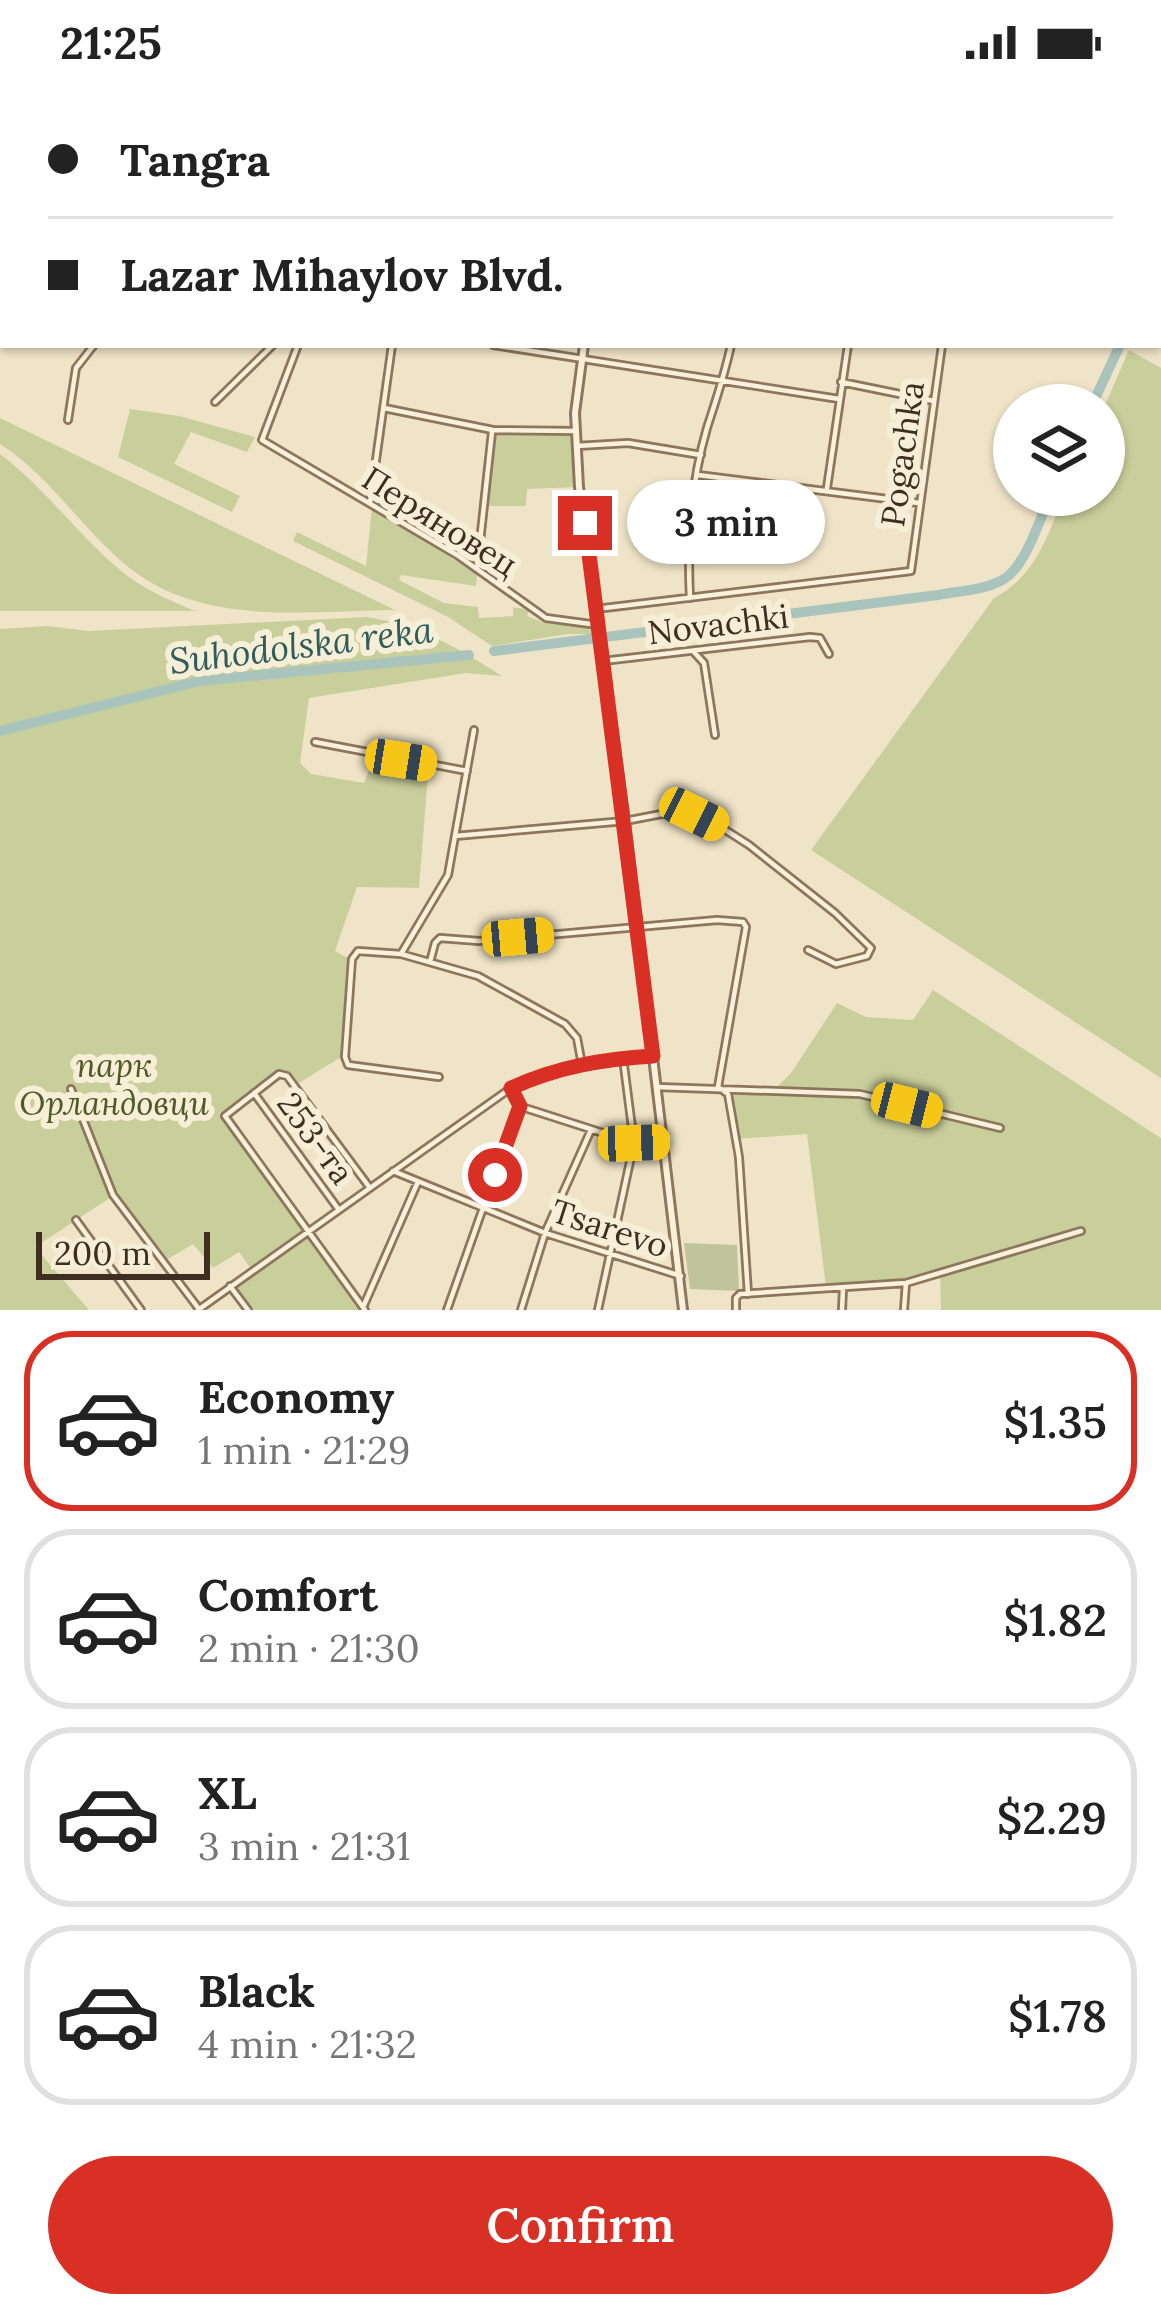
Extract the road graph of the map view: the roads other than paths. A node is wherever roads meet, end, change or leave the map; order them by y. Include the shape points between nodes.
1 (92, 348) edge
2 (271, 348) edge
3 (294, 348) edge
4 (392, 348) edge
5 (512, 348) edge
6 (584, 348) edge
7 (730, 348) edge
8 (848, 348) edge
9 (942, 348) edge
10 (583, 359) junction
11 (723, 382) junction
12 (842, 382) junction
13 (838, 399) junction
14 (934, 400) junction
15 (215, 402) dead end
16 (384, 408) junction
17 (68, 420) dead end
18 (493, 430) junction
19 (575, 431) junction
20 (576, 446) junction
21 (701, 455) junction
22 (698, 475) junction
23 (827, 490) junction
24 (370, 503) junction
25 (919, 503) junction
26 (478, 569) junction
27 (911, 571) joint
28 (690, 598) junction
29 (596, 609) junction
30 (599, 626) junction
31 (694, 651) junction
32 (830, 654) dead end
33 (603, 661) junction
34 (474, 730) dead end
35 (715, 735) dead end
36 (315, 742) dead end
37 (467, 771) junction
38 (625, 821) junction
39 (455, 836) junction
40 (636, 927) junction
41 (808, 950) dead end
42 (401, 955) junction
43 (430, 962) junction
44 (653, 1056) junction
45 (623, 1058) junction
46 (582, 1065) junction
47 (439, 1077) dead end
48 (657, 1087) junction
49 (511, 1088) junction
50 (718, 1088) junction
51 (70, 1089) dead end
52 (254, 1093) junction
53 (520, 1106) junction
54 (1000, 1128) dead end
55 (590, 1130) junction
56 (663, 1142) junction
57 (634, 1143) junction
58 (393, 1171) junction
59 (417, 1184) junction
60 (370, 1188) junction
61 (483, 1209) junction
62 (339, 1211) junction
63 (76, 1220) dead end
64 (1081, 1231) dead end
65 (309, 1233) junction
66 (544, 1233) junction
67 (610, 1254) junction
68 (681, 1276) junction
69 (906, 1283) junction
70 (230, 1286) junction
71 (843, 1289) junction
72 (748, 1294) junction
73 (364, 1308) edge
74 (141, 1310) edge
75 (198, 1310) edge
76 (248, 1310) edge
77 (447, 1310) edge
78 (521, 1310) edge
79 (598, 1310) edge
80 (683, 1310) edge
81 (736, 1310) edge
82 (842, 1310) edge
83 (904, 1310) edge

1 - 17 street via 76,368
2 - 15 street
3 - 24 street, Перяновец via 262,440
4 - 16 street
5 - 10 street
6 - 10 street
7 - 11 street
8 - 12 street
9 - 14 street, Pogachka
10 - 11 street
10 - 19 street
11 - 13 street
11 - 21 street
12 - 13 street
12 - 14 street
13 - 23 street
14 - 25 street, Pogachka
16 - 18 street
16 - 24 street
18 - 19 street
18 - 26 street
19 - 20 street
20 - 21 street via 628,443
20 - 29 street
21 - 22 street
22 - 23 street
22 - 28 street via 687,538
23 - 25 street
24 - 26 street, Перяновец
25 - 27 street, Pogachka
26 - 30 street, Перяновец via 546,618
27 - 28 street, Novachki
28 - 29 street, Novachki
29 - 30 street
30 - 33 street
31 - 32 street, Novachki via 810,637
31 - 33 street, Novachki
31 - 35 street via 704,663
33 - 38 street
34 - 37 street
36 - 37 street
37 - 39 street
38 - 39 street
38 - 40 street
38 - 41 street via 677,811 716,824 872,948 836,964
39 - 42 street via 448,875
40 - 43 street via 440,938
40 - 44 street
40 - 50 street via 736,920 746,927
42 - 43 street
42 - 47 street via 358,951 352,959 345,1057 348,1065
43 - 46 street via 478,976 565,1024 578,1038
44 - 45 street
44 - 48 street
45 - 46 street
45 - 57 street
46 - 49 street
48 - 50 street
48 - 56 street
49 - 53 street
49 - 58 street
50 - 54 street via 860,1094
50 - 72 street via 728,1094 739,1157
51 - 75 street via 113,1195
52 - 60 street via 286,1076
52 - 62 street, 253-та
52 - 65 street via 225,1116
53 - 55 street
53 - 61 street
55 - 57 street
55 - 66 street
56 - 57 street
56 - 68 street
57 - 67 street
58 - 59 street, Tsarevo
58 - 60 street
59 - 61 street, Tsarevo
59 - 73 street
60 - 62 street
61 - 66 street, Tsarevo
61 - 77 street
62 - 65 street
63 - 74 street
64 - 69 street
65 - 70 street
65 - 73 street
66 - 67 street, Tsarevo
66 - 78 street
67 - 68 street, Tsarevo
67 - 79 street
68 - 80 street
69 - 71 street
69 - 83 street
70 - 75 street
70 - 76 street
71 - 72 street
71 - 82 street
72 - 81 street via 737,1295

